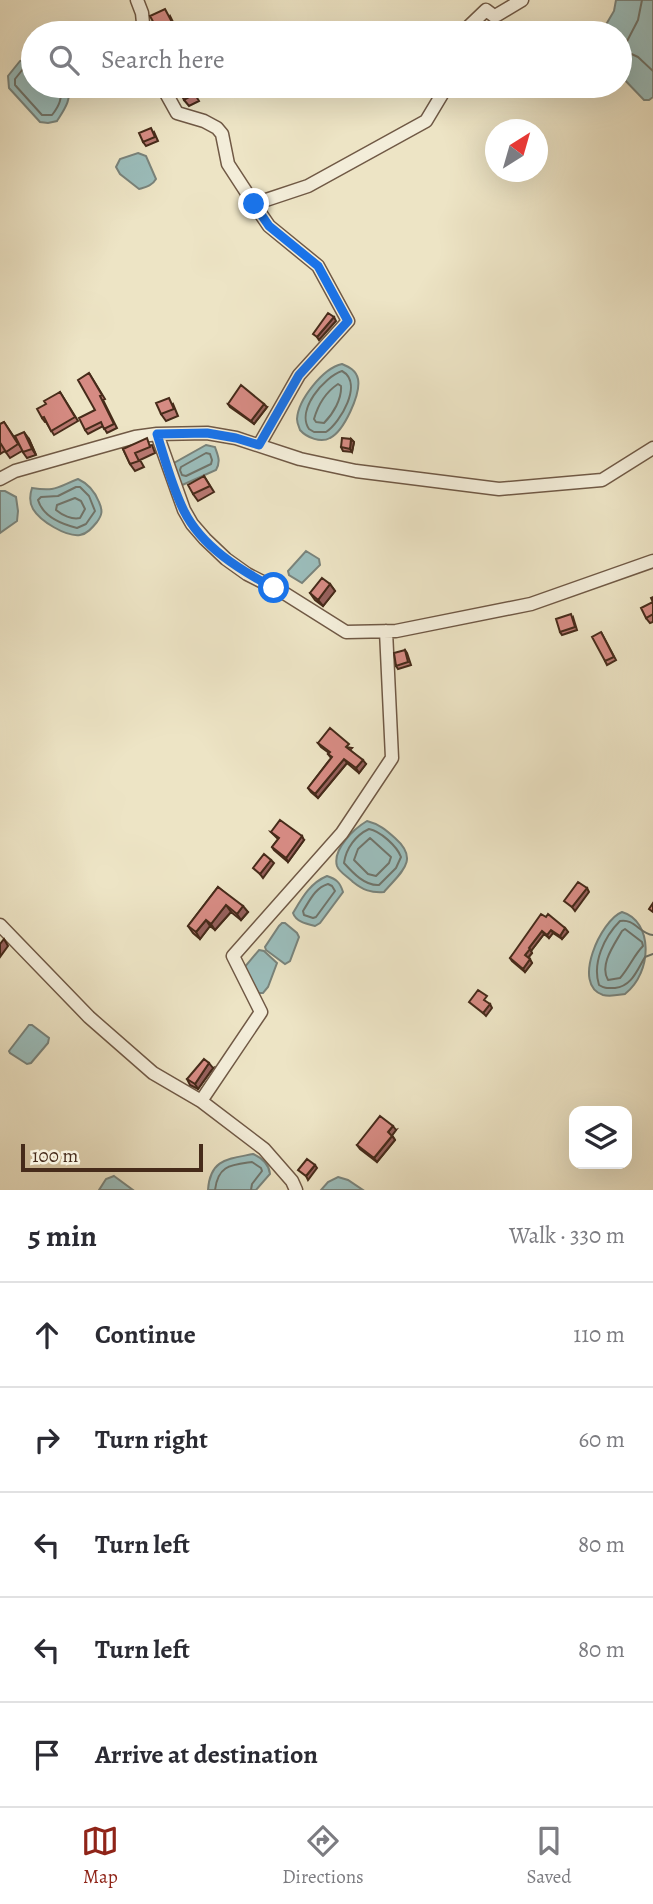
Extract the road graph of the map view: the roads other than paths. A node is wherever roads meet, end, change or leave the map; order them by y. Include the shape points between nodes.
1 (137, 0) edge
2 (522, 0) edge
3 (143, 21) edge
4 (474, 21) edge
5 (169, 98) edge
6 (440, 98) edge
7 (254, 204) junction
8 (157, 434) junction
9 (259, 445) junction
10 (653, 448) edge
11 (0, 479) edge
12 (653, 561) edge
13 (386, 631) junction
14 (0, 925) edge
15 (201, 1101) junction
16 (296, 1190) edge

1 - 3 street
2 - 4 street via 498,15 485,10
5 - 7 street via 177,113 204,121 222,134 229,164
6 - 7 street via 426,121 307,186
7 - 9 street via 269,226 318,266 348,321 299,375
8 - 9 street via 207,433
8 - 11 street via 15,471
8 - 13 street via 184,510 226,559 346,632
9 - 10 street via 356,471 499,489 601,480
12 - 13 street via 531,604
13 - 15 street via 392,758 342,833 233,956 261,1012
14 - 15 street via 89,1017 153,1073
15 - 16 street via 264,1149

